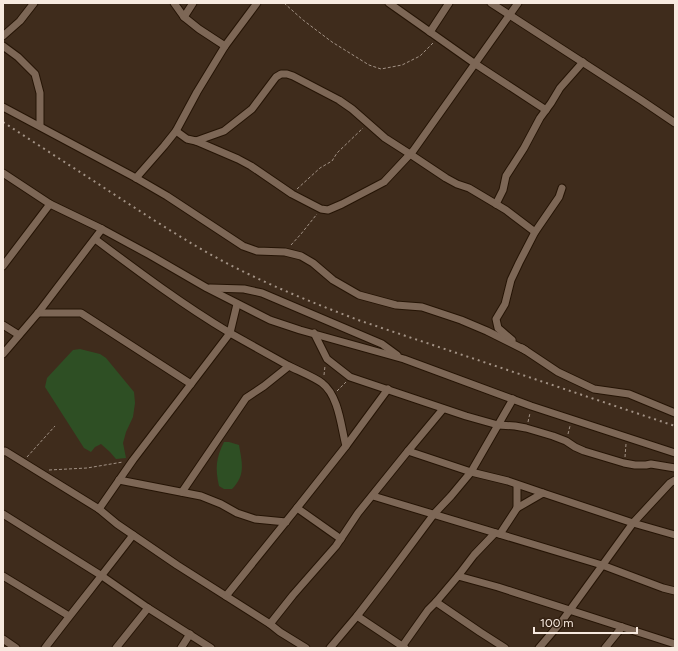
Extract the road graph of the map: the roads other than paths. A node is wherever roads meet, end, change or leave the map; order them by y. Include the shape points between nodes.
1 (174, 3) edge
2 (193, 3) edge
3 (257, 3) edge
4 (389, 3) edge
5 (449, 3) edge
6 (491, 3) edge
7 (518, 3) edge
8 (30, 4) edge
9 (509, 14) junction
10 (184, 17) junction
11 (430, 32) junction
12 (3, 36) edge
13 (3, 46) edge
14 (225, 46) junction
15 (583, 62) junction
16 (474, 63) junction
17 (3, 107) edge
18 (546, 110) junction
19 (675, 123) edge
20 (40, 126) junction
21 (176, 131) junction
22 (196, 142) junction
23 (410, 154) junction
24 (3, 173) edge
25 (136, 178) junction
26 (562, 188) dead end
27 (50, 204) junction
28 (496, 204) junction
29 (102, 229) junction
30 (535, 232) junction
31 (95, 239) junction
32 (3, 266) edge
33 (207, 288) junction
34 (237, 304) junction
35 (38, 313) junction
36 (3, 325) edge
37 (230, 333) junction
38 (314, 333) junction
39 (18, 335) junction
40 (525, 350) junction
41 (3, 354) edge
42 (404, 359) junction
43 (289, 366) junction
44 (191, 384) junction
45 (388, 390) junction
46 (513, 399) junction
47 (443, 408) junction
48 (675, 413) edge
49 (498, 425) junction
50 (346, 446) junction
51 (408, 451) junction
52 (3, 452) edge
53 (675, 453) edge
54 (675, 468) edge
55 (471, 472) junction
56 (120, 480) junction
57 (675, 480) edge
58 (517, 484) junction
59 (182, 492) junction
60 (543, 494) junction
61 (373, 496) junction
62 (297, 508) junction
63 (517, 508) junction
64 (99, 509) junction
65 (3, 514) edge
66 (434, 514) junction
67 (286, 522) junction
68 (633, 523) junction
69 (497, 533) junction
70 (133, 535) junction
71 (675, 535) edge
72 (341, 539) junction
73 (602, 565) junction
74 (3, 576) edge
75 (102, 576) junction
76 (458, 576) junction
77 (675, 591) edge
78 (226, 596) junction
79 (436, 602) junction
80 (148, 608) junction
81 (569, 610) junction
82 (69, 616) junction
83 (357, 616) junction
84 (270, 624) junction
85 (622, 627) junction
86 (190, 634) junction
87 (3, 639) edge
88 (675, 644) edge
89 (403, 647) edge
90 (16, 648) edge
91 (45, 648) edge
92 (116, 648) edge
93 (181, 648) edge
94 (211, 648) edge
95 (306, 648) edge
96 (330, 648) edge
97 (505, 648) edge
98 (539, 648) edge
99 (605, 648) edge

1 - 10 street
2 - 10 street
3 - 14 street
4 - 11 street
5 - 11 street
6 - 9 street
7 - 9 street
8 - 12 street via 20,21
9 - 15 street
9 - 16 street
10 - 14 street
11 - 16 street
13 - 20 street via 35,74 40,93
14 - 21 street
15 - 18 street via 560,88
15 - 19 street
16 - 18 street
16 - 23 street
17 - 20 street
18 - 28 street via 506,176
20 - 25 street
21 - 22 street
21 - 25 street
22 - 23 street via 238,158 292,194 328,210 384,182
22 - 23 street via 224,131 252,109 276,77 287,74 339,100 385,138
23 - 28 street via 446,178
24 - 27 street
25 - 40 street via 243,246 257,251 285,252 301,256 358,295 396,305 422,308 461,320
26 - 30 street via 559,197
27 - 29 street
27 - 32 street
28 - 30 street
29 - 31 street
29 - 33 street
30 - 40 street via 518,263 505,304 496,320 500,330
31 - 35 street
31 - 37 street via 203,317
33 - 34 street
33 - 42 street via 244,289 262,293 382,344
34 - 37 street
34 - 38 street via 270,320
35 - 39 street
35 - 44 street via 81,313
36 - 39 street
37 - 43 street
37 - 44 street
38 - 42 street
38 - 45 street via 327,359 350,377
39 - 41 street
40 - 48 street via 558,372 594,389 628,394
42 - 46 street
43 - 50 street via 323,384 333,396
43 - 59 street via 246,398
44 - 56 street
45 - 47 street
45 - 50 street
46 - 49 street
46 - 53 street
47 - 49 street
47 - 51 street
49 - 54 street via 526,428 566,440 584,451 624,463
49 - 55 street
50 - 62 street
51 - 55 street
51 - 61 street
52 - 64 street
55 - 58 street
55 - 66 street
56 - 59 street
56 - 64 street
57 - 68 street
58 - 60 street
58 - 63 street
59 - 67 street via 201,496 255,519
60 - 63 street
60 - 68 street
61 - 66 street
61 - 72 street
62 - 67 street
62 - 72 street
63 - 69 street
64 - 70 street
65 - 75 street
66 - 69 street
66 - 83 street
67 - 78 street
68 - 71 street
68 - 73 street
69 - 73 street
69 - 76 street via 474,555
70 - 75 street
70 - 78 street
72 - 84 street
73 - 77 street
73 - 81 street
74 - 82 street
75 - 80 street
75 - 82 street
76 - 79 street
76 - 81 street
78 - 84 street
79 - 89 street
79 - 97 street
80 - 86 street
80 - 92 street
81 - 85 street
81 - 98 street
82 - 91 street
83 - 89 street
83 - 96 street
84 - 95 street
85 - 88 street
85 - 99 street
86 - 93 street
86 - 94 street
87 - 90 street

